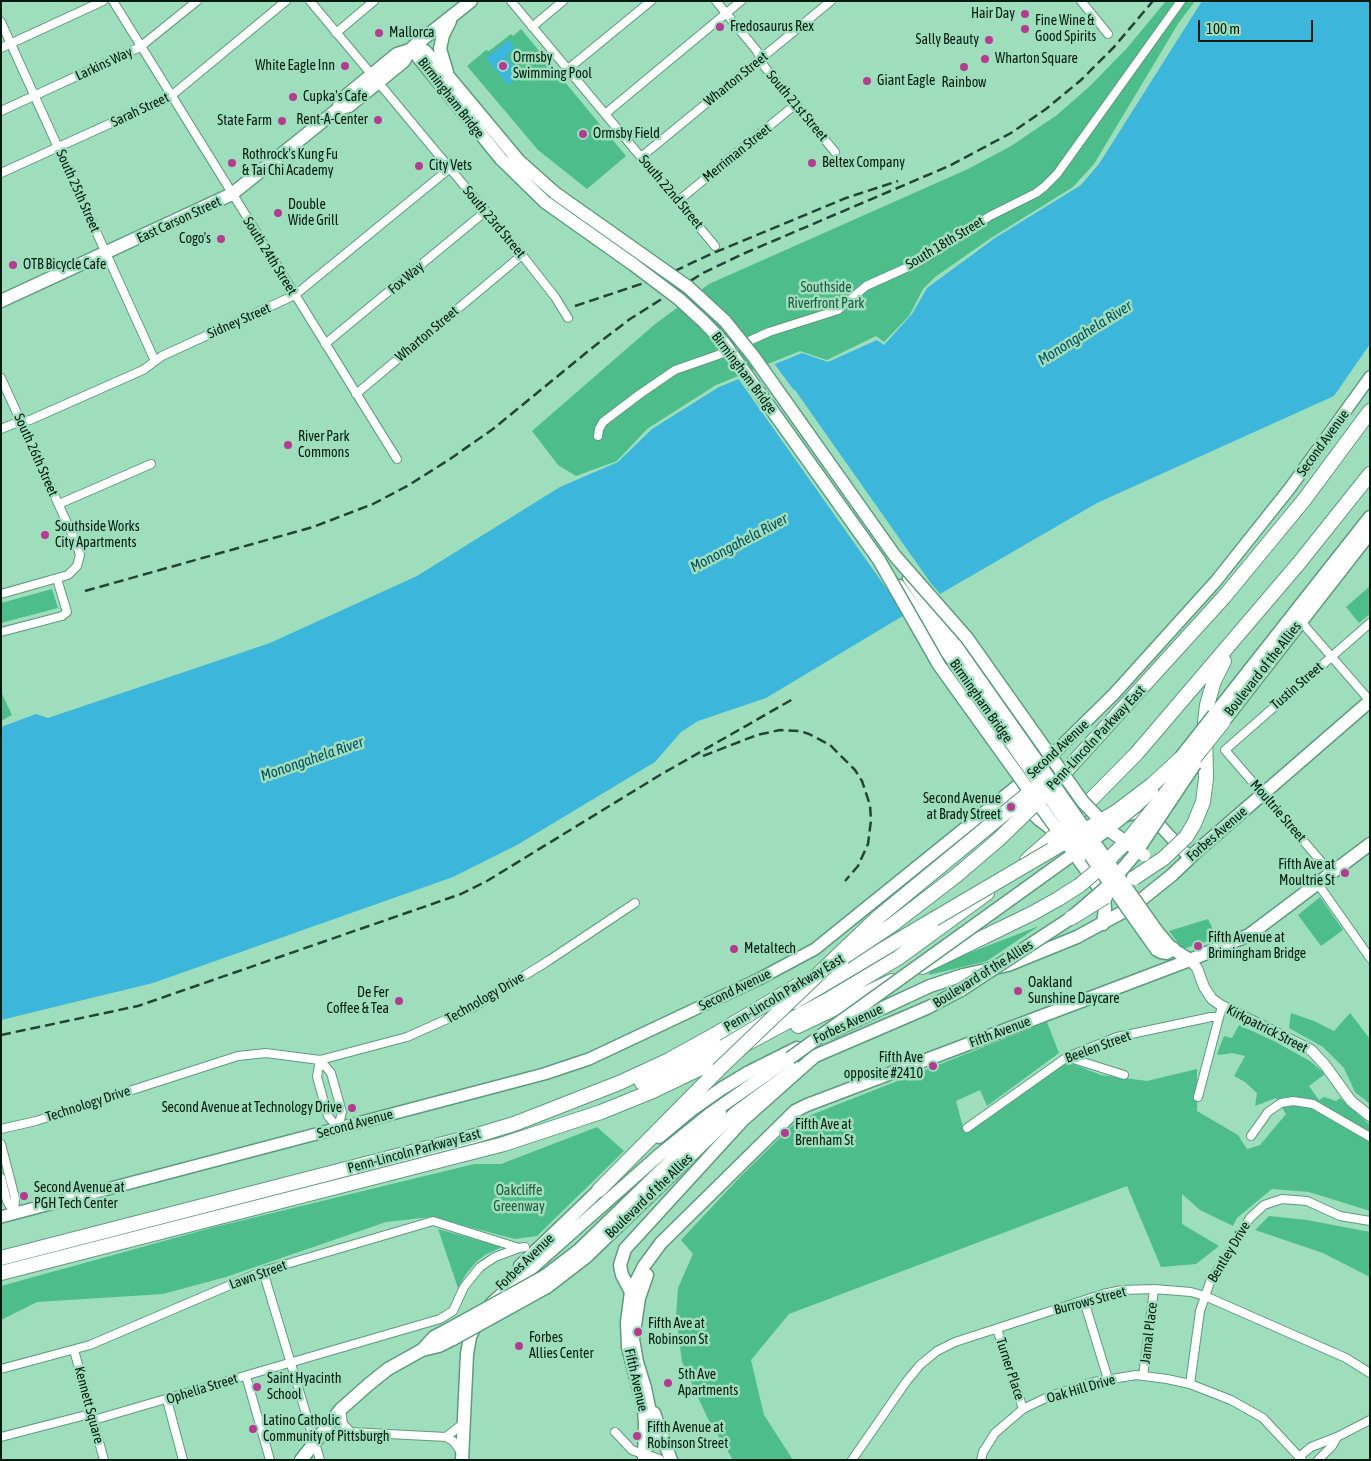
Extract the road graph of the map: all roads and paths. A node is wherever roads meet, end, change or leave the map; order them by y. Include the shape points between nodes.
1 (103, 1) edge
2 (113, 1) edge
3 (197, 1) edge
4 (286, 1) edge
5 (310, 1) edge
6 (374, 1) edge
7 (471, 1) edge
8 (511, 1) edge
9 (563, 1) edge
10 (651, 1) edge
11 (716, 1) edge
12 (741, 1) edge
13 (831, 1) edge
14 (1081, 1) edge
15 (1181, 1) edge
16 (454, 14) junction
17 (726, 14) junction
18 (1, 22) edge
19 (532, 27) junction
20 (336, 33) junction
21 (1108, 34) dead end
22 (11, 43) junction
23 (140, 47) junction
24 (1, 48) edge
25 (412, 48) junction
26 (760, 59) junction
27 (395, 68) junction
28 (568, 69) junction
29 (375, 78) junction
30 (444, 81) junction
31 (35, 95) junction
32 (171, 96) junction
33 (796, 104) junction
34 (1, 110) edge
35 (605, 114) junction
36 (58, 147) junction
37 (835, 152) dead end
38 (641, 157) junction
39 (450, 168) junction
40 (1, 173) edge
41 (232, 194) junction
42 (678, 201) junction
43 (486, 211) junction
44 (715, 246) dead end
45 (106, 254) junction
46 (522, 255) junction
47 (295, 295) junction
48 (1, 301) edge
49 (568, 318) dead end
50 (326, 344) junction
51 (155, 361) junction
52 (1370, 377) edge
53 (1, 378) edge
54 (356, 394) junction
55 (1370, 412) edge
56 (22, 422) junction
57 (1, 429) edge
58 (598, 436) dead end
59 (397, 459) dead end
60 (151, 464) dead end
61 (1370, 474) edge
62 (59, 504) junction
63 (1370, 517) edge
64 (1370, 533) edge
65 (895, 556) junction
66 (879, 560) junction
67 (57, 579) junction
68 (1, 594) edge
69 (1370, 624) edge
70 (1304, 625) dead end
71 (1, 632) edge
72 (1240, 634) junction
73 (1331, 656) junction
74 (1370, 701) edge
75 (1218, 718) junction
76 (1225, 750) joint
77 (1180, 759) junction
78 (1011, 792) junction
79 (1038, 794) junction
80 (1263, 794) junction
81 (1370, 844) edge
82 (1190, 858) junction
83 (1331, 873) junction
84 (1172, 876) junction
85 (1318, 884) junction
86 (635, 903) dead end
87 (1071, 918) junction
88 (1103, 924) junction
89 (1152, 933) junction
90 (1370, 958) edge
91 (1190, 960) junction
92 (1221, 1011) junction
93 (719, 1039) junction
94 (815, 1056) junction
95 (1067, 1057) junction
96 (320, 1060) junction
97 (703, 1067) junction
98 (1124, 1075) dead end
99 (750, 1087) junction
100 (1198, 1097) dead end
101 (1370, 1116) edge
102 (338, 1128) junction
103 (967, 1128) dead end
104 (1, 1129) edge
105 (1251, 1136) dead end
106 (1370, 1137) edge
107 (1, 1144) edge
108 (1, 1178) edge
109 (599, 1190) junction
110 (14, 1214) junction
111 (1, 1217) edge
112 (1370, 1221) edge
113 (522, 1248) joint
114 (655, 1252) junction
115 (1, 1258) edge
116 (263, 1271) junction
117 (1, 1273) edge
118 (546, 1282) junction
119 (1154, 1289) junction
120 (631, 1292) junction
121 (1205, 1296) junction
122 (1084, 1301) junction
123 (476, 1323) junction
124 (997, 1329) junction
125 (74, 1350) junction
126 (290, 1363) junction
127 (1, 1369) edge
128 (1370, 1373) edge
129 (246, 1376) junction
130 (1143, 1376) junction
131 (1108, 1379) junction
132 (1190, 1384) junction
133 (648, 1399) junction
134 (167, 1400) junction
135 (341, 1409) junction
136 (1023, 1409) junction
137 (93, 1420) junction
138 (1370, 1420) edge
139 (464, 1423) junction
140 (351, 1432) junction
141 (615, 1432) dead end
142 (1, 1437) edge
143 (446, 1437) junction
144 (1337, 1437) junction
145 (317, 1439) junction
146 (462, 1456) edge
147 (645, 1457) edge
148 (1300, 1458) edge
149 (104, 1460) edge
150 (183, 1460) edge
151 (270, 1460) edge
152 (301, 1460) edge
153 (320, 1460) edge
154 (659, 1460) edge
155 (671, 1460) edge
156 (852, 1460) edge
157 (981, 1460) edge
158 (1318, 1460) edge

1 - 22 street
2 - 23 street, South 24th Street
3 - 23 street, Larkins Way
4 - 32 street, Sarah Street
5 - 20 street, South 23rd Street
6 - 20 street
7 - 16 main road, East Carson Street
8 - 19 street, South 22nd Street
9 - 19 street
10 - 28 street
11 - 17 street, South 21st Street
12 - 17 street
13 - 26 street, Wharton Street
14 - 21 street
15 - 58 street, South 18th Street via 1057,174 1036,193 990,216 917,263 866,286 838,310 769,332 675,370 604,422
16 - 25 main road, East Carson Street
16 - 30 main road via 440,49
17 - 26 street, South 21st Street
17 - 35 street
18 - 22 street, South 25th Street
19 - 28 street, South 22nd Street
20 - 29 street, South 23rd Street
22 - 24 street
22 - 31 street, South 25th Street
23 - 31 street, Larkins Way
23 - 32 street, South 24th Street
25 - 27 main road, East Carson Street
25 - 29 main road, East Carson Street via 397,54
25 - 30 main road, Birmingham Bridge via 425,51
26 - 33 street, South 21st Street
26 - 38 street, Wharton Street
27 - 29 main road, East Carson Street
27 - 30 main road via 405,64 415,66 428,78
28 - 35 street, South 22nd Street
29 - 39 street, South 23rd Street
29 - 41 main road, East Carson Street via 342,99 338,109
30 - 65 main road, Birmingham Bridge, bridge via 555,193 678,279 725,321
30 - 66 main road, Birmingham Bridge, bridge via 507,166 545,202 634,265 714,332
31 - 34 street, Larkins Way
31 - 36 street, South 25th Street
32 - 36 street, Sarah Street
32 - 41 street, South 24th Street
33 - 37 street, South 21st Street
33 - 42 street, Merriman Street
35 - 38 street, South 22nd Street
36 - 40 street, Sarah Street
36 - 45 street, South 25th Street
38 - 42 street, South 22nd Street
39 - 43 street, South 23rd Street
39 - 47 street, Sidney Street
41 - 45 main road, East Carson Street
41 - 47 street, South 24th Street
42 - 44 street, South 22nd Street
43 - 46 street, South 23rd Street
43 - 50 street, Fox Way
45 - 48 main road, East Carson Street
45 - 51 street, South 25th Street
46 - 49 street, South 23rd Street
46 - 54 street, Wharton Street
47 - 50 street, South 24th Street
47 - 51 street, Sidney Street
50 - 54 street, South 24th Street
51 - 56 street, Sidney Street via 143,370
52 - 78 main road, Second Avenue via 1290,488 1194,606 1102,706
53 - 56 street, South 26th Street
54 - 59 street, South 24th Street
55 - 79 highway, Penn-Lincoln Parkway East via 1262,552 1197,628
56 - 57 street, Sidney Street
56 - 62 street, South 26th Street
60 - 62 street
61 - 72 highway, Penn-Lincoln Parkway East
62 - 67 street, South 26th Street via 80,555 72,572
63 - 75 main road, Boulevard of the Allies
64 - 75 main road, Boulevard of the Allies
65 - 84 main road, bridge via 967,638 1083,802 1113,832
65 - 89 main road, Birmingham Bridge, bridge
66 - 88 main road, bridge via 936,660 1099,888 1105,904
66 - 89 main road, Birmingham Bridge, bridge
67 - 68 street, South 26th Street
67 - 71 street via 67,612
69 - 73 street, Tustin Street
70 - 73 street
72 - 87 highway, bridge via 1218,673 1209,697 1205,722 1206,779 1198,817 1186,837 1164,858
72 - 97 highway, Penn-Lincoln Parkway East via 1137,753 1057,834 985,895 898,958
73 - 74 street
73 - 76 street, Tustin Street
74 - 80 main road, Forbes Avenue
75 - 77 main road, Boulevard of the Allies, bridge
75 - 87 main road, Boulevard of the Allies, bridge via 1181,787 1129,862 1109,885
75 - 97 highway, bridge via 1130,838 1110,859 1058,899 814,1019
76 - 80 street, Moultrie Street
77 - 93 highway, bridge via 1135,799 1106,818
77 - 99 main road, Boulevard of the Allies, bridge via 1147,796 1104,832
78 - 82 main road via 1038,820 1073,841 1089,839 1128,814 1144,813 1158,822
78 - 102 main road, Second Avenue via 828,940 759,979 574,1065
79 - 93 highway, Penn-Lincoln Parkway East, bridge via 979,857 907,914
79 - 109 highway, bridge via 876,919 718,1070
80 - 82 main road, Forbes Avenue
80 - 83 street, Moultrie Street
81 - 83 main road, Fifth Avenue
82 - 84 main road, Forbes Avenue
83 - 85 main road, Fifth Avenue
84 - 88 main road, Forbes Avenue
85 - 90 street
85 - 91 main road, Fifth Avenue via 1249,936
86 - 96 street, Technology Drive via 472,1008 407,1037
87 - 94 main road, Boulevard of the Allies, bridge via 961,990 923,1010
88 - 109 main road, Forbes Avenue via 1008,965 930,986 764,1064 694,1108
89 - 91 main road, Birmingham Bridge
91 - 92 street, Kirkpatrick Street
91 - 114 main road, Fifth Avenue via 795,1111
92 - 95 street, Beelen Street via 1117,1037
92 - 100 street
92 - 101 street, Kirkpatrick Street via 1311,1050 1352,1101
93 - 115 highway, Penn-Lincoln Parkway East via 514,1124
94 - 118 main road, Boulevard of the Allies via 740,1108 586,1257
94 - 120 main road via 738,1125 628,1244 620,1265
95 - 98 street
95 - 103 street, Beelen Street
96 - 102 street via 317,1077 328,1116
96 - 102 street via 331,1073 342,1112
96 - 104 street, Technology Drive via 266,1053 238,1056 36,1121
97 - 117 highway, Penn-Lincoln Parkway East via 627,1102 539,1133
99 - 118 main road, Boulevard of the Allies via 717,1115
99 - 123 main road via 703,1119 644,1168 499,1295
102 - 110 main road, Second Avenue
105 - 106 street via 1268,1112 1281,1103 1294,1102 1313,1104
107 - 110 street via 14,1198
108 - 110 street
109 - 123 main road, Forbes Avenue via 496,1289 482,1307
110 - 111 main road, Second Avenue
112 - 121 street, Bentley Drive via 1340,1216 1307,1201 1282,1199 1264,1205 1234,1241
113 - 116 street, Lawn Street via 433,1221
113 - 126 street, Ophelia Street via 495,1257 480,1267 469,1279 449,1315
114 - 120 main road, Fifth Avenue
114 - 133 main road, Fifth Avenue via 639,1298 634,1339
116 - 125 street, Lawn Street
116 - 126 street
118 - 135 main road, Boulevard of the Allies, bridge via 452,1334 439,1346 422,1350 378,1376
119 - 121 street, Burrows Street
119 - 122 street, Burrows Street via 1122,1290
119 - 130 street, Jamal Place
120 - 147 main road, Fifth Avenue via 628,1347 644,1410
121 - 128 street, Burrows Street via 1346,1358
121 - 132 street, Bentley Drive
122 - 124 street, Burrows Street
122 - 131 street
123 - 139 main road, Forbes Avenue via 467,1354
124 - 136 street, Turner Place
124 - 156 street, Burrows Street via 955,1342 928,1357 906,1382
125 - 127 street, Lawn Street
125 - 137 street, Kennett Square
126 - 129 street, Ophelia Street
126 - 145 street
129 - 134 street, Ophelia Street
129 - 151 street
130 - 131 street, Oak Hill Drive
130 - 132 street, Oak Hill Drive
131 - 136 street, Oak Hill Drive via 1050,1396
132 - 148 street, Oak Hill Drive via 1231,1400 1263,1418
133 - 147 main road, Fifth Avenue via 651,1426
133 - 155 main road
134 - 137 street, Ophelia Street
134 - 150 street
135 - 140 street via 343,1424
135 - 145 main road, Boulevard of the Allies
136 - 157 street, Oak Hill Drive via 995,1433
137 - 142 street, Ophelia Street via 86,1415
137 - 149 street, Kennett Square
138 - 144 street
139 - 143 street
139 - 146 main road, Forbes Avenue
140 - 143 street
140 - 145 street
141 - 147 street via 632,1450
143 - 146 street
144 - 148 street via 1311,1447
144 - 158 street
145 - 152 main road, Boulevard of the Allies
145 - 153 street
147 - 154 street

